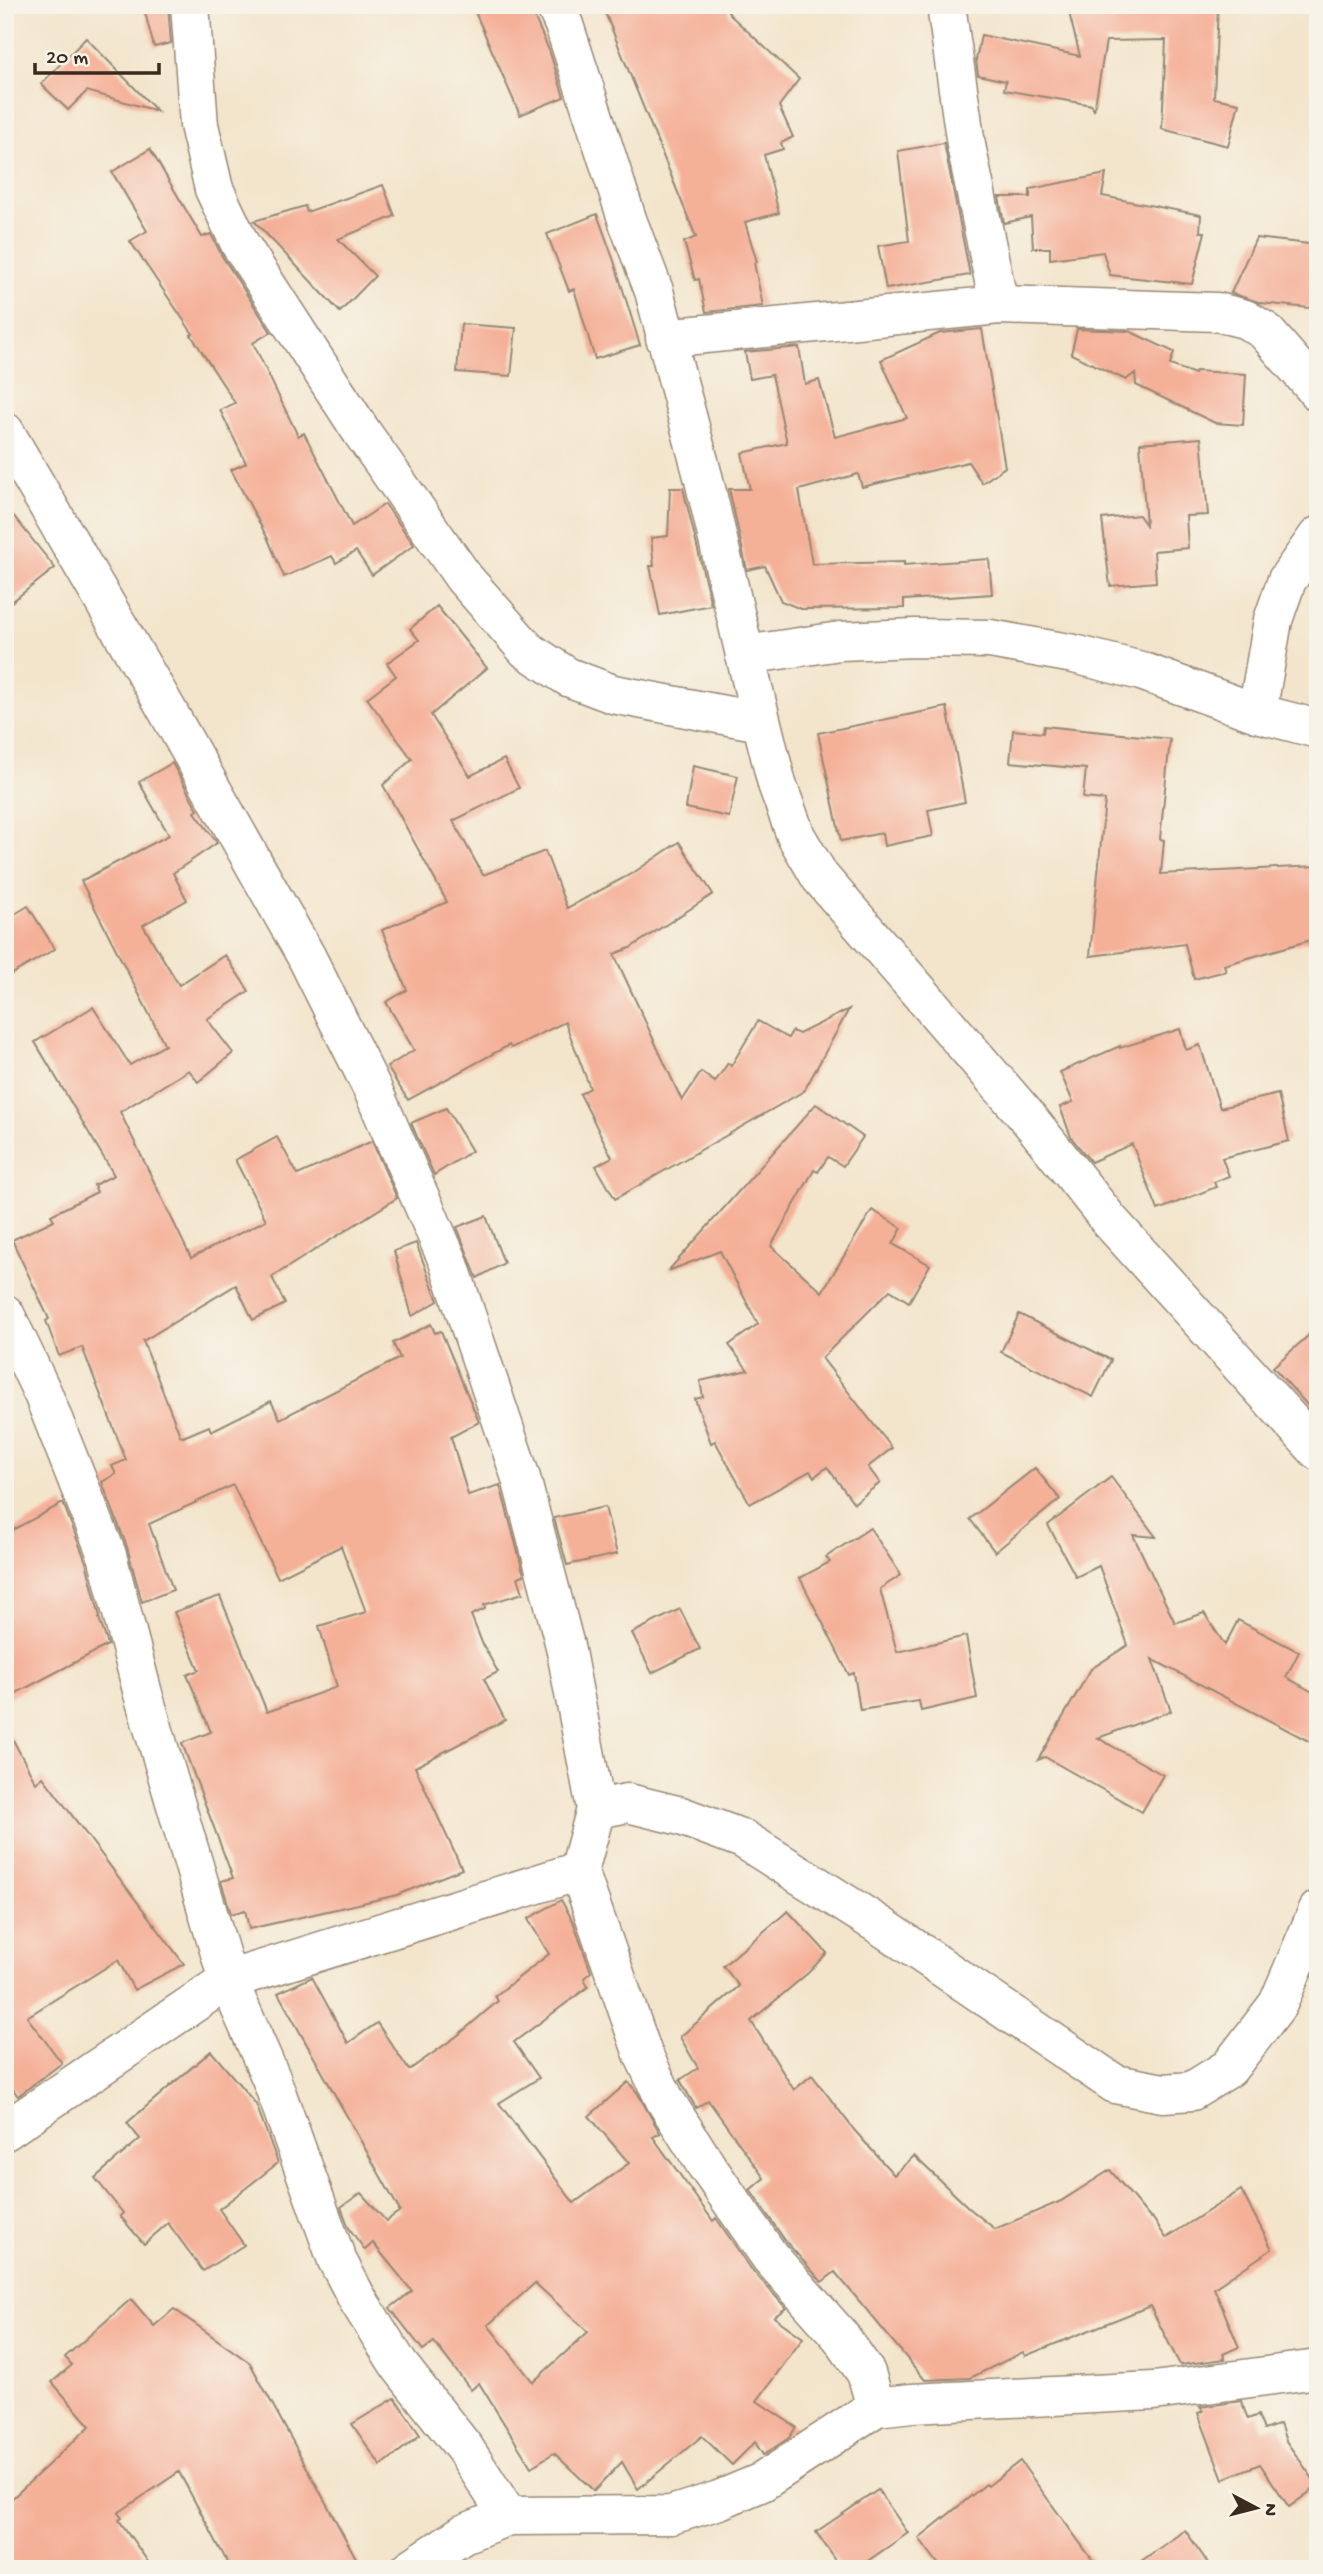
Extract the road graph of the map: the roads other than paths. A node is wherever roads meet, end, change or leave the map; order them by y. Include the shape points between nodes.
1 (190, 5) edge
2 (555, 5) edge
3 (946, 5) edge
4 (999, 304) junction
5 (666, 338) junction
6 (1318, 392) edge
7 (5, 432) edge
8 (1318, 536) edge
9 (745, 654) junction
10 (1257, 713) junction
11 (761, 722) junction
12 (1318, 729) edge
13 (5, 1314) edge
14 (1318, 1451) edge
15 (596, 1809) junction
16 (579, 1871) junction
17 (1318, 1910) edge
18 (228, 1980) junction
19 (5, 2131) edge
20 (1318, 2369) edge
21 (876, 2407) junction
22 (508, 2515) junction
23 (410, 2569) edge

1 - 11 street via 199,125 214,189 240,244 361,431 464,578 527,650 568,677 613,694
2 - 5 street
3 - 4 street via 966,145
4 - 5 street
4 - 6 street via 1217,312 1245,319 1265,331
5 - 9 street
7 - 15 street via 306,956 372,1088 448,1261 525,1490 565,1646
8 - 10 street via 1287,580 1273,620
9 - 10 street via 840,641 990,639 1141,671
9 - 11 street
10 - 12 street
11 - 14 street via 796,836 820,877 1029,1119 1109,1220
13 - 18 street via 43,1394 107,1555
15 - 16 street
15 - 17 street via 628,1803 743,1839 1115,2084 1163,2093 1192,2091 1229,2068 1278,2004
16 - 18 street
16 - 21 street via 643,2054 665,2100 770,2257 841,2337 866,2373
18 - 19 street
18 - 22 street via 271,2078 337,2260 399,2365 465,2449
20 - 21 street via 1154,2391
21 - 22 street via 762,2482 671,2515
22 - 23 street via 463,2534

